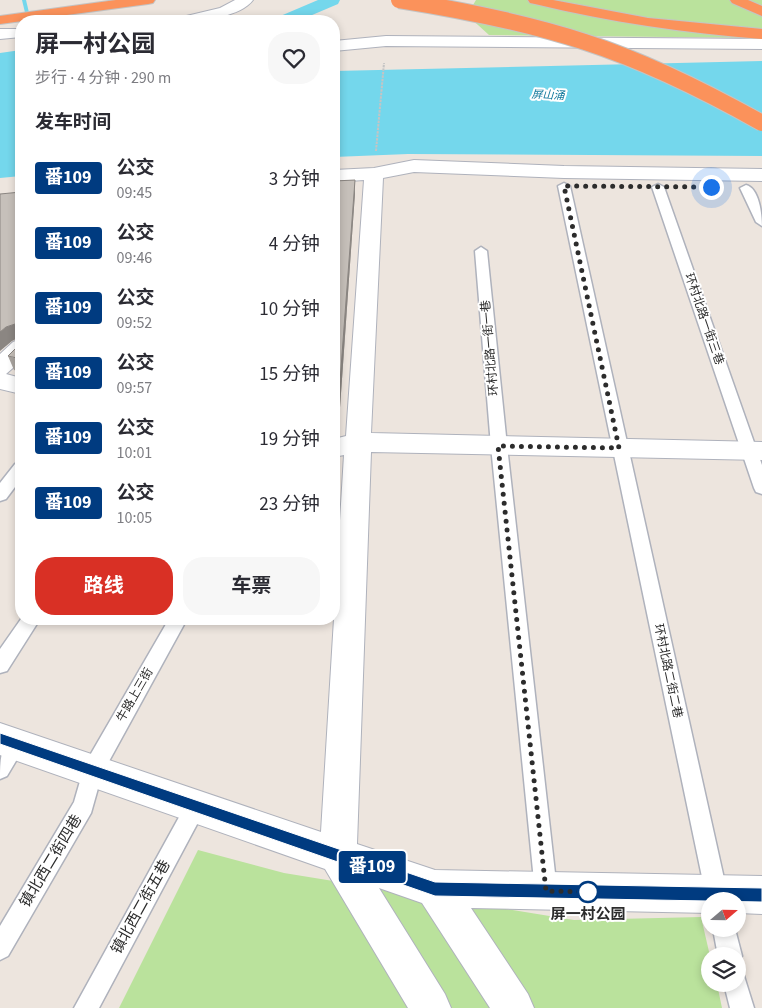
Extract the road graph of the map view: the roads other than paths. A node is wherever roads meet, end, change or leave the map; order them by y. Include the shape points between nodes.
1 (148, 0) edge
2 (246, 0) edge
3 (399, 0) edge
4 (441, 0) edge
5 (535, 0) edge
6 (737, 0) edge
7 (225, 11) junction
8 (762, 12) edge
9 (37, 15) edge
10 (208, 15) edge
11 (233, 15) edge
12 (15, 18) edge
13 (0, 20) edge
14 (762, 34) edge
15 (482, 41) junction
16 (762, 44) edge
17 (340, 45) edge
18 (762, 123) edge
19 (374, 174) junction
20 (762, 175) edge
21 (340, 176) edge
22 (564, 186) junction
23 (658, 187) junction
24 (754, 188) edge
25 (762, 222) edge
26 (481, 251) dead end
27 (15, 353) edge
28 (0, 368) edge
29 (0, 381) edge
30 (15, 385) edge
31 (346, 445) edge
32 (498, 446) junction
33 (619, 448) junction
34 (756, 451) edge
35 (15, 476) edge
36 (762, 488) edge
37 (0, 495) edge
38 (27, 625) edge
39 (175, 625) edge
40 (0, 665) edge
41 (5, 750) edge
42 (92, 771) junction
43 (196, 806) junction
44 (338, 856) junction
45 (435, 889) junction
46 (546, 891) junction
47 (716, 892) edge
48 (762, 895) edge
49 (746, 900) edge
50 (701, 906) edge
51 (0, 948) edge
52 (738, 992) edge
53 (86, 1008) edge
54 (430, 1008) edge
55 (514, 1008) edge
56 (742, 1008) edge

1 - 9 highway
2 - 7 street
3 - 18 highway, bridge via 500,16 581,38 675,76
4 - 15 street
5 - 14 highway via 608,17
6 - 8 highway
7 - 10 street
7 - 11 street
12 - 13 highway
15 - 16 street
15 - 17 street via 386,41
19 - 20 street via 414,166
19 - 21 street
19 - 22 street via 403,179
19 - 31 street
22 - 23 street
22 - 33 lane, 环村北路二街二巷
23 - 24 street
23 - 34 lane, 环村北路一街三巷
24 - 25 lane
26 - 32 lane, 环村北路一街一巷
27 - 28 street
29 - 30 street
31 - 32 street
31 - 44 street
32 - 33 street
32 - 46 lane, 环村北路一街一巷
33 - 34 street
33 - 47 lane, 环村北路二街二巷
34 - 36 lane, 环村北路一街三巷
35 - 37 lane
38 - 40 lane
39 - 42 lane, 牛路上三街
41 - 42 street
42 - 43 street
42 - 51 lane, 镇北西二街四巷 via 84,806
43 - 44 street
43 - 53 lane, 镇北西二街五巷
44 - 45 street
44 - 54 street
45 - 46 street
45 - 55 street
46 - 50 street
48 - 49 street
52 - 56 lane

